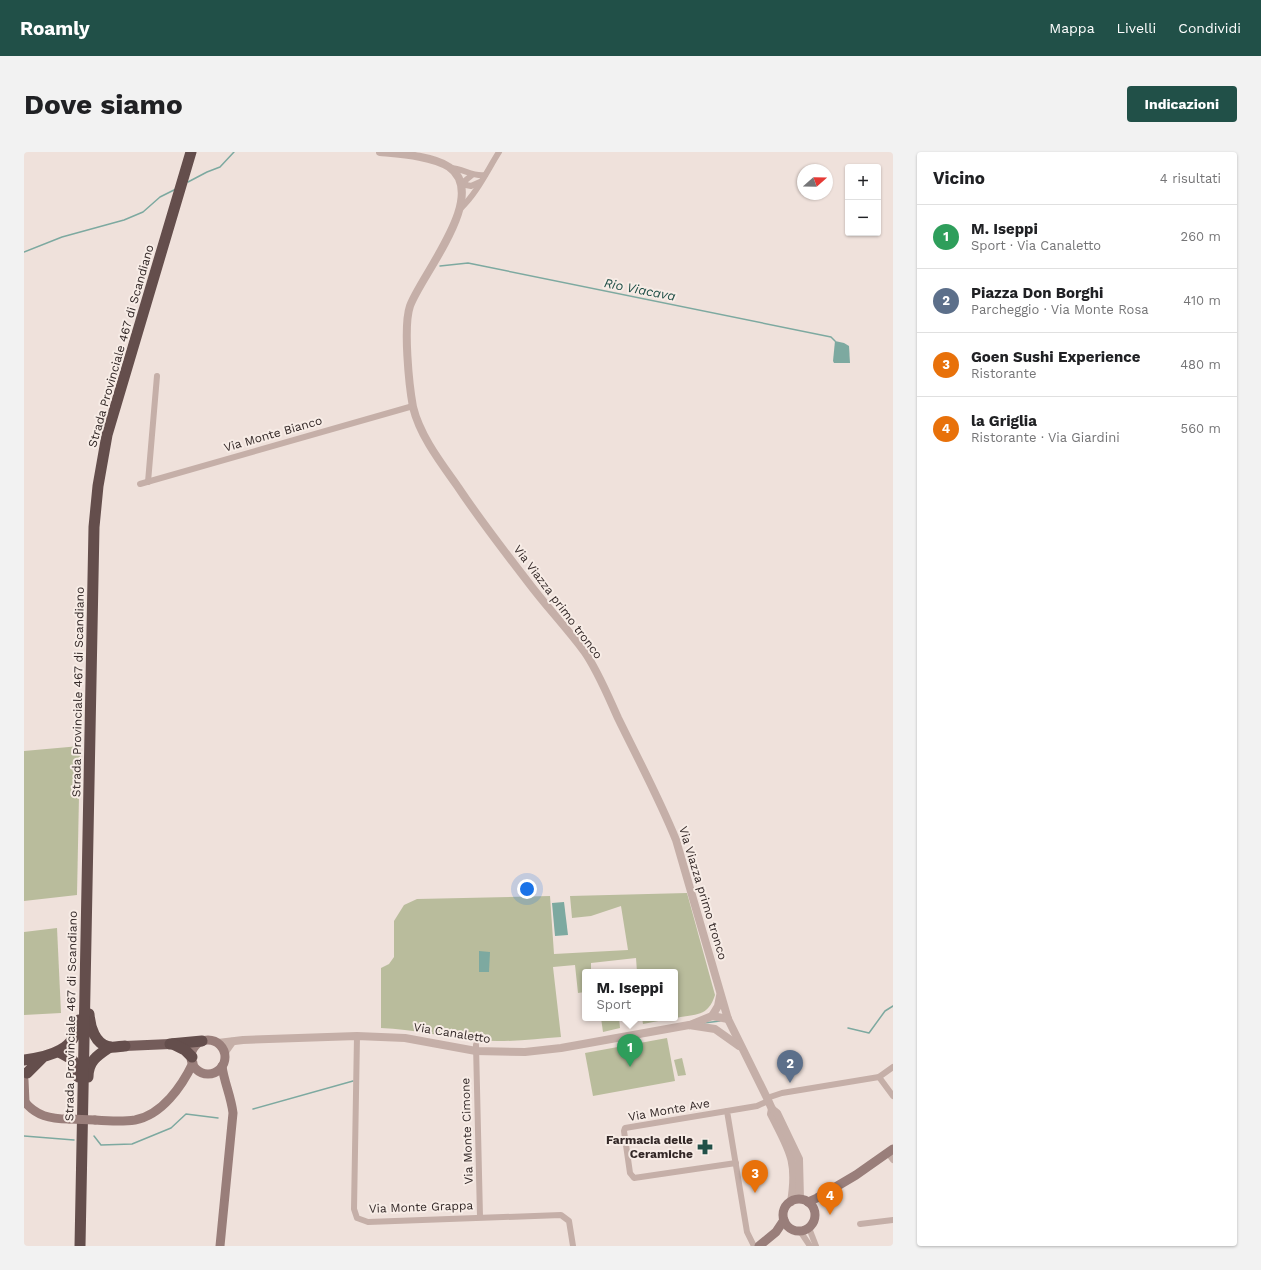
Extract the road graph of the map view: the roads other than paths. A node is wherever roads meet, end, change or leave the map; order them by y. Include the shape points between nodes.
1 (380, 152) edge
2 (499, 152) edge
3 (190, 153) edge
4 (450, 168) junction
5 (472, 174) junction
6 (483, 178) junction
7 (461, 184) junction
8 (460, 208) junction
9 (157, 376) dead end
10 (413, 406) junction
11 (148, 482) junction
12 (140, 484) dead end
13 (86, 960) junction
14 (720, 995) junction
15 (712, 1016) junction
16 (728, 1019) junction
17 (689, 1025) junction
18 (715, 1029) junction
19 (356, 1036) junction
20 (202, 1041) junction
21 (232, 1042) junction
22 (218, 1043) junction
23 (170, 1044) junction
24 (125, 1046) joint
25 (110, 1047) junction
26 (741, 1047) junction
27 (476, 1048) junction
28 (59, 1052) junction
29 (192, 1060) junction
30 (223, 1062) junction
31 (893, 1066) edge
32 (25, 1071) edge
33 (207, 1073) junction
34 (879, 1077) junction
35 (224, 1081) junction
36 (182, 1084) junction
37 (893, 1096) edge
38 (767, 1099) junction
39 (24, 1101) edge
40 (727, 1111) junction
41 (82, 1136) junction
42 (891, 1154) edge
43 (736, 1163) junction
44 (856, 1175) junction
45 (800, 1201) junction
46 (814, 1211) junction
47 (480, 1217) junction
48 (784, 1220) junction
49 (893, 1220) edge
50 (860, 1224) dead end
51 (800, 1229) junction
52 (80, 1246) edge
53 (220, 1246) edge
54 (573, 1246) edge
55 (758, 1246) edge
56 (810, 1246) edge
57 (816, 1246) edge

1 - 4 street via 414,157
2 - 6 street
3 - 13 highway, Strada Provinciale 467 di Scandiano via 107,435 98,486 94,527
4 - 5 street
4 - 7 street
5 - 6 street
5 - 7 street
6 - 7 street via 471,186
6 - 8 street via 468,201
7 - 8 street, Via Viazza primo tronco via 463,199
8 - 10 street, Via Viazza primo tronco via 409,307 407,329
9 - 11 street
10 - 11 street, Via Monte Bianco
10 - 14 street, Via Viazza primo tronco via 421,427 446,471 528,583 585,653 596,672 665,812 676,840
11 - 12 street, Via Monte Bianco
13 - 25 highway via 93,1034 100,1042
13 - 28 highway via 78,1030 73,1041
13 - 41 highway, Strada Provinciale 467 di Scandiano
14 - 15 street via 718,1006
14 - 16 street, Via Viazza primo tronco
15 - 16 street
15 - 17 street, Via Canaletto
16 - 18 street
16 - 26 street, Via Viazza primo tronco
17 - 18 street, Via Canaletto
17 - 27 street, Via Canaletto via 525,1052
18 - 26 street, Via Canaletto
19 - 21 street, Via Canaletto
19 - 27 street, Via Canaletto via 405,1038
19 - 47 street, Via Monte Grappa via 354,1209 357,1218 368,1222
20 - 22 main road
20 - 23 highway
20 - 29 main road via 194,1047
21 - 22 street, Via Canaletto
21 - 30 street via 225,1052
22 - 30 main road via 222,1048
23 - 24 main road
23 - 29 highway via 185,1050
24 - 25 highway
25 - 41 highway via 94,1058 88,1068
26 - 38 street, Via Viazza primo tronco
27 - 47 street, Via Monte Cimone
28 - 32 highway via 42,1058
28 - 41 highway via 70,1057 78,1066
29 - 33 main road via 196,1068
29 - 36 main road
30 - 33 main road
30 - 35 main road
31 - 34 street
32 - 39 main road
33 - 35 main road
33 - 36 main road
34 - 37 street
34 - 38 street via 782,1093
35 - 53 main road via 231,1100 233,1119
36 - 39 main road, bridge via 158,1109 137,1120 54,1119 40,1116
38 - 40 street via 757,1106
38 - 45 street, Via Viazza primo tronco via 777,1113 797,1155 800,1166
40 - 43 street
40 - 43 street, Via Monte Ave via 625,1128 630,1173 634,1178
41 - 52 highway, Strada Provinciale 467 di Scandiano
42 - 44 main road
43 - 55 street via 747,1232
44 - 45 main road via 817,1198
44 - 46 main road via 820,1203
45 - 46 main road
45 - 48 main road via 785,1210
46 - 51 main road via 814,1220
47 - 54 street, Via Monte Grappa via 561,1215 569,1221
48 - 51 main road
48 - 55 main road via 776,1232
49 - 50 street
51 - 55 main road
51 - 56 street
51 - 57 street

